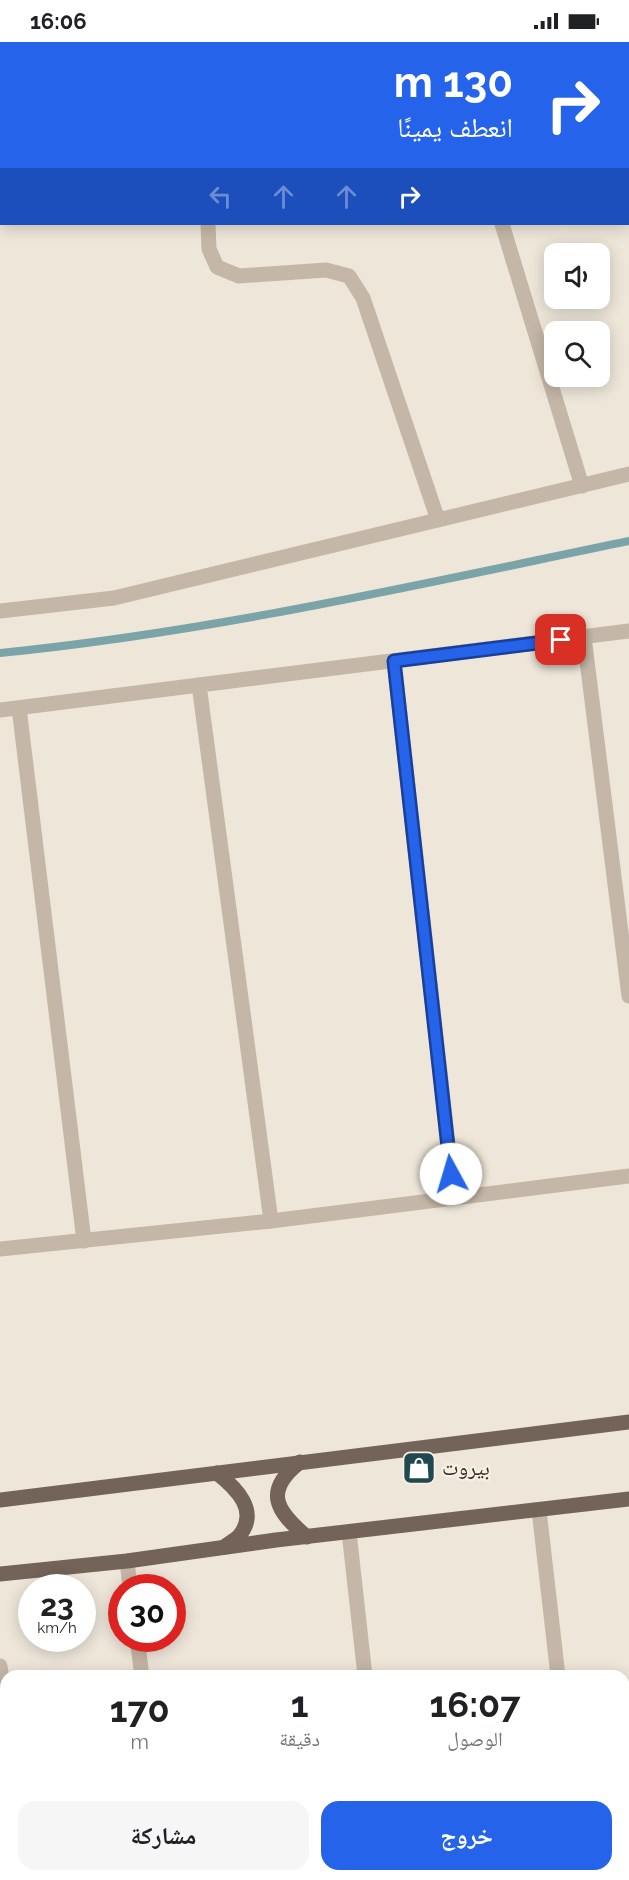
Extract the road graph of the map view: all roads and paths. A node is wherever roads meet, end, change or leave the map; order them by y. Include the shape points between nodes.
1 (208, 225) edge
2 (502, 225) edge
3 (629, 474) edge
4 (582, 486) junction
5 (438, 520) junction
6 (0, 611) edge
7 (629, 631) edge
8 (584, 637) junction
9 (394, 661) junction
10 (199, 686) junction
11 (19, 708) junction
12 (0, 710) edge
13 (629, 996) edge
14 (629, 1176) edge
15 (454, 1197) junction
16 (271, 1221) junction
17 (84, 1241) junction
18 (0, 1249) edge
19 (629, 1422) edge
20 (300, 1462) junction
21 (217, 1473) junction
22 (629, 1498) edge
23 (0, 1500) edge
24 (539, 1510) junction
25 (349, 1532) junction
26 (307, 1537) junction
27 (224, 1547) junction
28 (127, 1561) junction
29 (0, 1574) edge
30 (128, 1574) edge
31 (139, 1652) edge
32 (141, 1670) edge
33 (364, 1670) edge
34 (557, 1670) edge

1 - 5 street via 209,249 217,267 238,276 326,270 349,276 363,298
2 - 4 street
3 - 4 street
4 - 5 street
5 - 6 street via 114,598
7 - 8 street
8 - 9 street
8 - 13 street
9 - 10 street
9 - 15 street
10 - 11 street
10 - 16 street
11 - 12 street
11 - 17 street
14 - 15 street
15 - 16 street
16 - 17 street
17 - 18 street
19 - 20 main road
20 - 21 main road
20 - 26 main road via 280,1483 278,1502 285,1518
21 - 23 main road
21 - 27 main road via 238,1492 246,1508 244,1527
22 - 24 main road
24 - 25 main road
24 - 34 street
25 - 26 main road
25 - 33 street
26 - 27 main road
27 - 28 main road
28 - 29 main road
28 - 30 street
31 - 32 street

